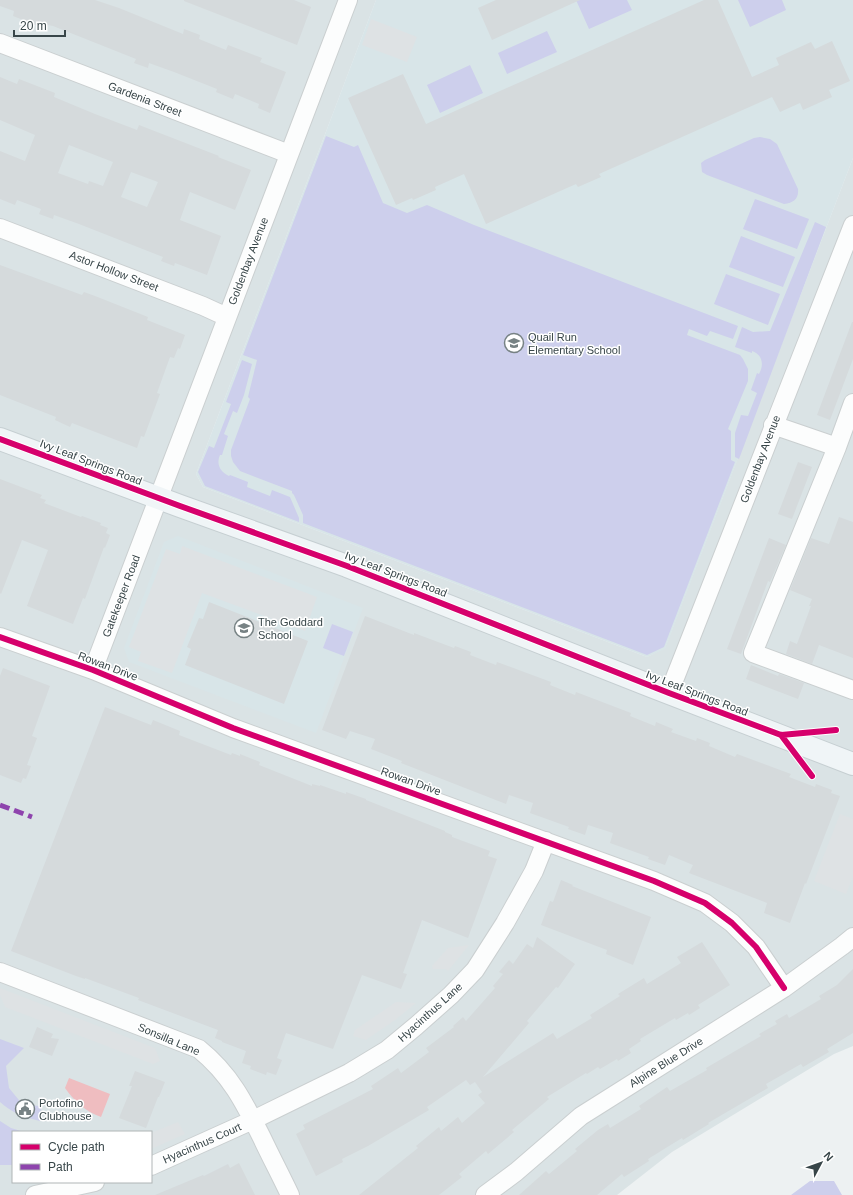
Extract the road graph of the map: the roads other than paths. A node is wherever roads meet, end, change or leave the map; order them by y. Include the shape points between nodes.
1 (348, 0) edge
2 (0, 43) edge
3 (290, 154) junction
4 (853, 224) edge
5 (0, 228) edge
6 (227, 317) junction
7 (853, 403) edge
8 (773, 425) junction
9 (0, 438) edge
10 (837, 447) junction
11 (158, 498) junction
12 (149, 522) joint
13 (0, 637) edge
14 (93, 670) junction
15 (853, 690) edge
16 (669, 693) junction
17 (853, 764) edge
18 (546, 841) junction
19 (853, 937) edge
20 (0, 972) edge
21 (784, 988) junction
22 (253, 1120) junction
23 (152, 1166) edge
24 (90, 1183) edge
25 (35, 1195) edge
26 (290, 1195) edge
27 (485, 1195) edge

1 - 3 street, Goldenbay Avenue
2 - 3 street, Gardenia Street
3 - 6 street, Goldenbay Avenue
4 - 8 street, Goldenbay Avenue
5 - 6 street, Astor Hollow Street
6 - 11 street, Goldenbay Avenue
7 - 10 street
8 - 10 street
8 - 16 street, Goldenbay Avenue
9 - 11 street, Ivy Leaf Springs Road
10 - 15 street via 753,653
11 - 12 street, Goldenbay Avenue
11 - 16 street, Ivy Leaf Springs Road via 348,566
12 - 14 street, Gatekeeper Road
13 - 14 street, Rowan Drive
14 - 18 street, Rowan Drive via 234,728
16 - 17 street, Ivy Leaf Springs Road
18 - 21 street, Rowan Drive via 705,903 732,923 756,947
18 - 22 street, Hyacinthus Lane via 534,870 505,923 475,970 451,995 387,1050 349,1073
19 - 21 street, Alpine Blue Drive
20 - 22 street, Sonsilla Lane via 199,1049 212,1060 237,1090
21 - 27 street, Alpine Blue Drive via 580,1116 516,1172
22 - 23 street, Hyacinthus Court
22 - 26 street, Sonsilla Lane
24 - 25 street

